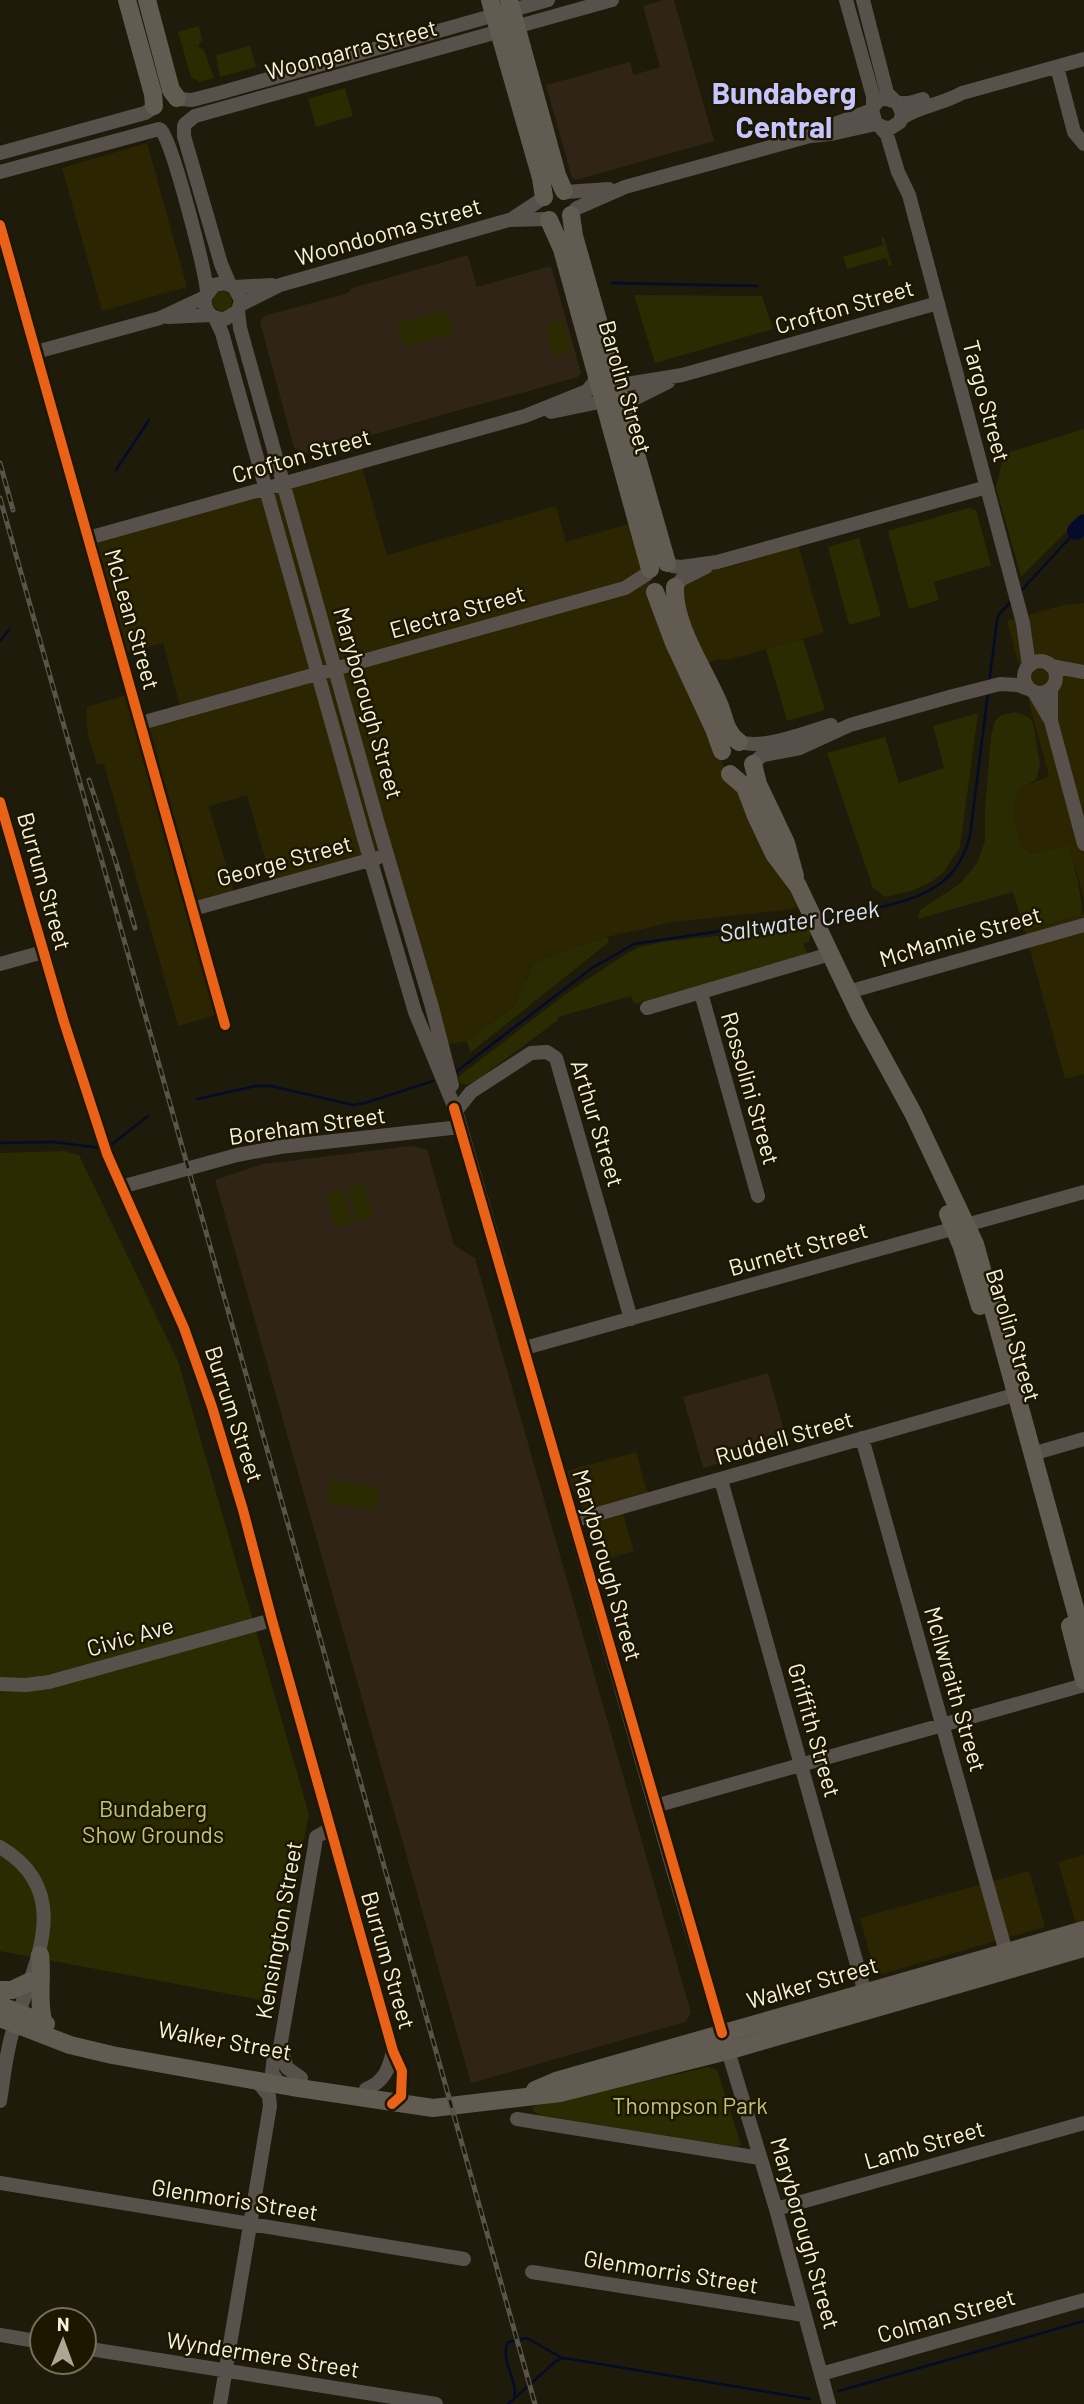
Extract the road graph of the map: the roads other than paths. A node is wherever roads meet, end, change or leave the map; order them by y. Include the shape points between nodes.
1 (548, 0) edge
2 (612, 0) edge
3 (148, 4) edge
4 (864, 4) edge
5 (129, 6) edge
6 (847, 6) edge
7 (503, 14) edge
8 (367, 51) junction
9 (1084, 59) edge
10 (372, 67) junction
11 (1057, 67) junction
12 (219, 93) junction
13 (962, 93) junction
14 (178, 99) junction
15 (896, 101) junction
16 (153, 107) junction
17 (224, 108) junction
18 (876, 117) junction
19 (901, 120) junction
20 (184, 125) junction
21 (160, 129) junction
22 (1084, 144) edge
23 (0, 153) edge
24 (0, 172) edge
25 (625, 187) junction
26 (908, 191) junction
27 (565, 192) junction
28 (543, 198) junction
29 (572, 213) junction
30 (509, 220) junction
31 (548, 220) junction
32 (0, 225) edge
33 (280, 285) junction
34 (232, 286) junction
35 (206, 294) junction
36 (937, 303) junction
37 (239, 308) junction
38 (213, 317) junction
39 (160, 318) junction
40 (36, 352) junction
41 (682, 375) junction
42 (610, 393) junction
43 (525, 416) junction
44 (283, 483) junction
45 (987, 487) junction
46 (265, 488) junction
47 (88, 538) junction
48 (717, 562) junction
49 (670, 564) junction
50 (651, 581) junction
51 (676, 586) junction
52 (1023, 621) junction
53 (1049, 664) junction
54 (1028, 668) junction
55 (335, 669) junction
56 (317, 674) junction
57 (1084, 674) edge
58 (999, 684) junction
59 (1053, 686) junction
60 (1032, 691) junction
61 (1051, 721) junction
62 (141, 723) junction
63 (850, 725) junction
64 (742, 742) junction
65 (722, 751) junction
66 (753, 764) junction
67 (730, 774) junction
68 (0, 802) edge
69 (1084, 844) edge
70 (387, 856) junction
71 (370, 860) junction
72 (798, 886) junction
73 (193, 909) junction
74 (1084, 925) edge
75 (827, 946) junction
76 (43, 951) junction
77 (0, 964) edge
78 (848, 992) junction
79 (701, 993) junction
80 (647, 1008) dead end
81 (225, 1025) dead end
82 (455, 1110) junction
83 (460, 1127) junction
84 (121, 1187) junction
85 (1084, 1192) edge
86 (758, 1196) dead end
87 (961, 1226) junction
88 (631, 1319) junction
89 (525, 1348) junction
90 (1007, 1397) junction
91 (862, 1438) junction
92 (1084, 1439) edge
93 (1032, 1454) junction
94 (721, 1480) junction
95 (573, 1521) junction
96 (272, 1620) junction
97 (1084, 1641) edge
98 (1084, 1683) edge
99 (0, 1684) edge
100 (943, 1725) junction
101 (801, 1764) junction
102 (655, 1806) junction
103 (330, 1829) junction
104 (0, 1847) edge
105 (1084, 1930) edge
106 (1084, 1948) edge
107 (1006, 1952) junction
108 (40, 1955) junction
109 (31, 1981) junction
110 (0, 1990) edge
111 (865, 1993) junction
112 (0, 2004) edge
113 (11, 2018) edge
114 (44, 2023) junction
115 (722, 2033) junction
116 (280, 2046) junction
117 (393, 2051) junction
118 (727, 2051) junction
119 (280, 2081) junction
120 (366, 2088) junction
121 (516, 2098) junction
122 (397, 2100) junction
123 (0, 2102) edge
124 (270, 2106) junction
125 (517, 2119) dead end
126 (1084, 2123) edge
127 (760, 2158) junction
128 (0, 2183) edge
129 (776, 2209) junction
130 (251, 2224) junction
131 (464, 2259) dead end
132 (532, 2272) dead end
133 (1084, 2300) edge
134 (804, 2315) junction
135 (0, 2335) edge
136 (28, 2340) edge
137 (98, 2350) edge
138 (225, 2371) junction
139 (821, 2374) junction
140 (220, 2404) edge
141 (436, 2404) edge
142 (829, 2404) edge

1 - 7 street, Woongarra Street
2 - 7 street, Woongarra Street
3 - 5 main road
3 - 14 main road via 171,90
4 - 6 street
4 - 15 street via 887,93
5 - 16 main road
6 - 18 street, Targo Street
7 - 8 street, Woongarra Street
7 - 10 street, Woongarra Street
7 - 27 main road
7 - 28 main road
8 - 10 street
8 - 12 street, Woongarra Street
9 - 11 street
10 - 17 street, Woongarra Street
11 - 13 street
11 - 22 street via 1074,132
12 - 14 street, Woongarra Street
12 - 17 street
13 - 15 street
13 - 19 street
14 - 16 street via 161,99
14 - 20 street via 188,113
15 - 18 street via 883,99
15 - 19 street
16 - 21 street via 152,119
16 - 23 street
17 - 20 street, Woongarra Street via 195,116
18 - 19 street via 893,128
18 - 25 street via 831,134
18 - 26 street, Targo Street
19 - 26 street, Targo Street via 897,132
20 - 21 street via 176,131
20 - 34 street via 221,264
21 - 24 street
21 - 35 street via 167,139 204,271
25 - 27 street
25 - 29 street
26 - 36 street, Targo Street
27 - 28 main road via 555,190
27 - 29 main road via 573,203
28 - 30 street, Woondooma Street
28 - 31 main road via 541,208
29 - 31 main road via 561,222
29 - 42 main road, Barolin Street
30 - 31 street, Woondooma Street
30 - 33 street, Woondooma Street
31 - 42 main road, Barolin Street via 559,238
32 - 40 street, McLean Street
33 - 34 street, Woondooma Street
33 - 37 street, Woondooma Street
34 - 35 street via 220,283
34 - 37 street via 240,296
35 - 38 street via 205,307
35 - 39 street
36 - 41 street, Crofton Street
36 - 45 street, Targo Street
37 - 38 street via 225,319
37 - 44 street, Maryborough Street via 240,328
38 - 39 street
38 - 46 street, Maryborough Street via 222,333
39 - 40 street
40 - 47 street, McLean Street
41 - 42 street, Crofton Street
41 - 42 street, Crofton Street via 631,399 624,407
42 - 43 street, Crofton Street via 589,406
42 - 43 street, Crofton Street via 593,385
42 - 49 main road, Barolin Street
42 - 50 main road, Barolin Street
43 - 44 street, Crofton Street
44 - 46 street, Crofton Street
44 - 55 street, Maryborough Street
45 - 48 street
45 - 52 street, Targo Street
46 - 47 street, Crofton Street
46 - 56 street, Maryborough Street
47 - 62 street, McLean Street
48 - 49 street
48 - 51 street
49 - 50 main road via 658,564
49 - 51 main road via 678,575
50 - 51 main road via 667,593
50 - 55 street, Electra Street
50 - 65 main road, Barolin Street
51 - 64 main road via 677,606 689,640 726,727
52 - 53 street, Targo Street
52 - 54 street, Targo Street
53 - 54 street via 1037,662
53 - 57 street
53 - 59 street via 1056,674
54 - 58 street
54 - 60 street via 1024,678
55 - 56 street, Electra Street
55 - 70 street, Maryborough Street
56 - 62 street, Electra Street
56 - 71 street, Maryborough Street
57 - 59 street
58 - 60 street
58 - 63 street
59 - 60 street via 1043,692
59 - 61 street
60 - 61 street
61 - 69 street
62 - 73 street, McLean Street
63 - 64 street via 756,744
63 - 66 street via 800,748 763,755
64 - 65 main road via 729,743
64 - 66 main road via 753,754
65 - 67 main road via 721,765
66 - 67 main road via 746,773
66 - 72 main road, Barolin Street via 786,843
67 - 72 main road, Barolin Street via 746,787 774,854
68 - 76 street, Burrum Street
70 - 71 street, George Street
70 - 82 street, Maryborough Street via 438,1031
71 - 73 street, George Street
71 - 82 street, Maryborough Street via 415,1012
72 - 75 main road, Barolin Street
73 - 81 street, McLean Street
74 - 78 street, McMannie Street
75 - 78 main road, Barolin Street
75 - 79 street
76 - 77 street
76 - 84 street, Burrum Street
78 - 87 main road, Barolin Street via 903,1117
79 - 80 street
79 - 86 street, Rossolini Street
82 - 83 street, Maryborough Street
82 - 88 street, Arthur Street via 471,1092 531,1053 547,1052 556,1058
83 - 84 street, Boreham Street via 269,1149
83 - 89 street, Maryborough Street
84 - 96 street, Burrum Street via 196,1356
85 - 87 street, Burnett Street
87 - 88 street, Burnett Street
87 - 90 main road, Barolin Street
87 - 93 main road, Barolin Street via 975,1244
88 - 89 street, Burnett Street
89 - 95 street, Maryborough Street
90 - 91 street, Ruddell Street
90 - 98 main road, Barolin Street
91 - 94 street, Ruddell Street
91 - 100 street, McIlwraith Street
92 - 93 street
93 - 97 main road, Barolin Street
94 - 95 street, Ruddell Street
94 - 101 street, Griffith Street
95 - 102 street, Maryborough Street
96 - 99 street, Civic Ave via 49,1682
96 - 103 street, Burrum Street
98 - 100 street
100 - 101 street
100 - 107 street, McIlwraith Street
101 - 102 street
101 - 111 street, Griffith Street
102 - 115 street, Maryborough Street
103 - 116 street, Kensington Street via 316,1836
103 - 117 street, Burrum Street
104 - 108 street via 21,1862 38,1891 43,1921
105 - 107 main road, Walker Street
106 - 118 main road, Walker Street
107 - 111 main road, Walker Street
108 - 109 street
108 - 114 main road
109 - 110 main road
109 - 113 street
111 - 115 main road, Walker Street
112 - 113 main road, Walker Street
113 - 114 main road, Walker Street
113 - 119 main road, Walker Street via 70,2045
113 - 123 street
114 - 119 main road, Walker Street via 106,2043
115 - 118 street, Maryborough Street
115 - 121 main road, Walker Street via 556,2081
116 - 119 street, Kensington Street via 274,2056
116 - 119 street via 287,2068
117 - 120 street via 384,2077
117 - 122 street, Burrum Street via 402,2071
118 - 121 main road, Walker Street via 560,2093
118 - 127 street, Maryborough Street
119 - 120 main road, Walker Street
119 - 122 main road, Walker Street
119 - 124 street
119 - 124 street via 269,2096
120 - 122 main road, Walker Street
121 - 122 main road, Walker Street via 433,2108
124 - 130 street
125 - 127 street
126 - 129 street, Lamb Street
127 - 129 street, Maryborough Street
128 - 130 street, Glenmoris Street
129 - 134 street, Maryborough Street
130 - 131 street, Glenmoris Street
130 - 138 street
132 - 134 street, Glenmorris Street
133 - 139 street, Colman Street
134 - 139 street, Maryborough Street
135 - 136 street
137 - 138 street, Wyndermere Street
138 - 140 street
138 - 141 street, Wyndermere Street
139 - 142 street, Maryborough Street

